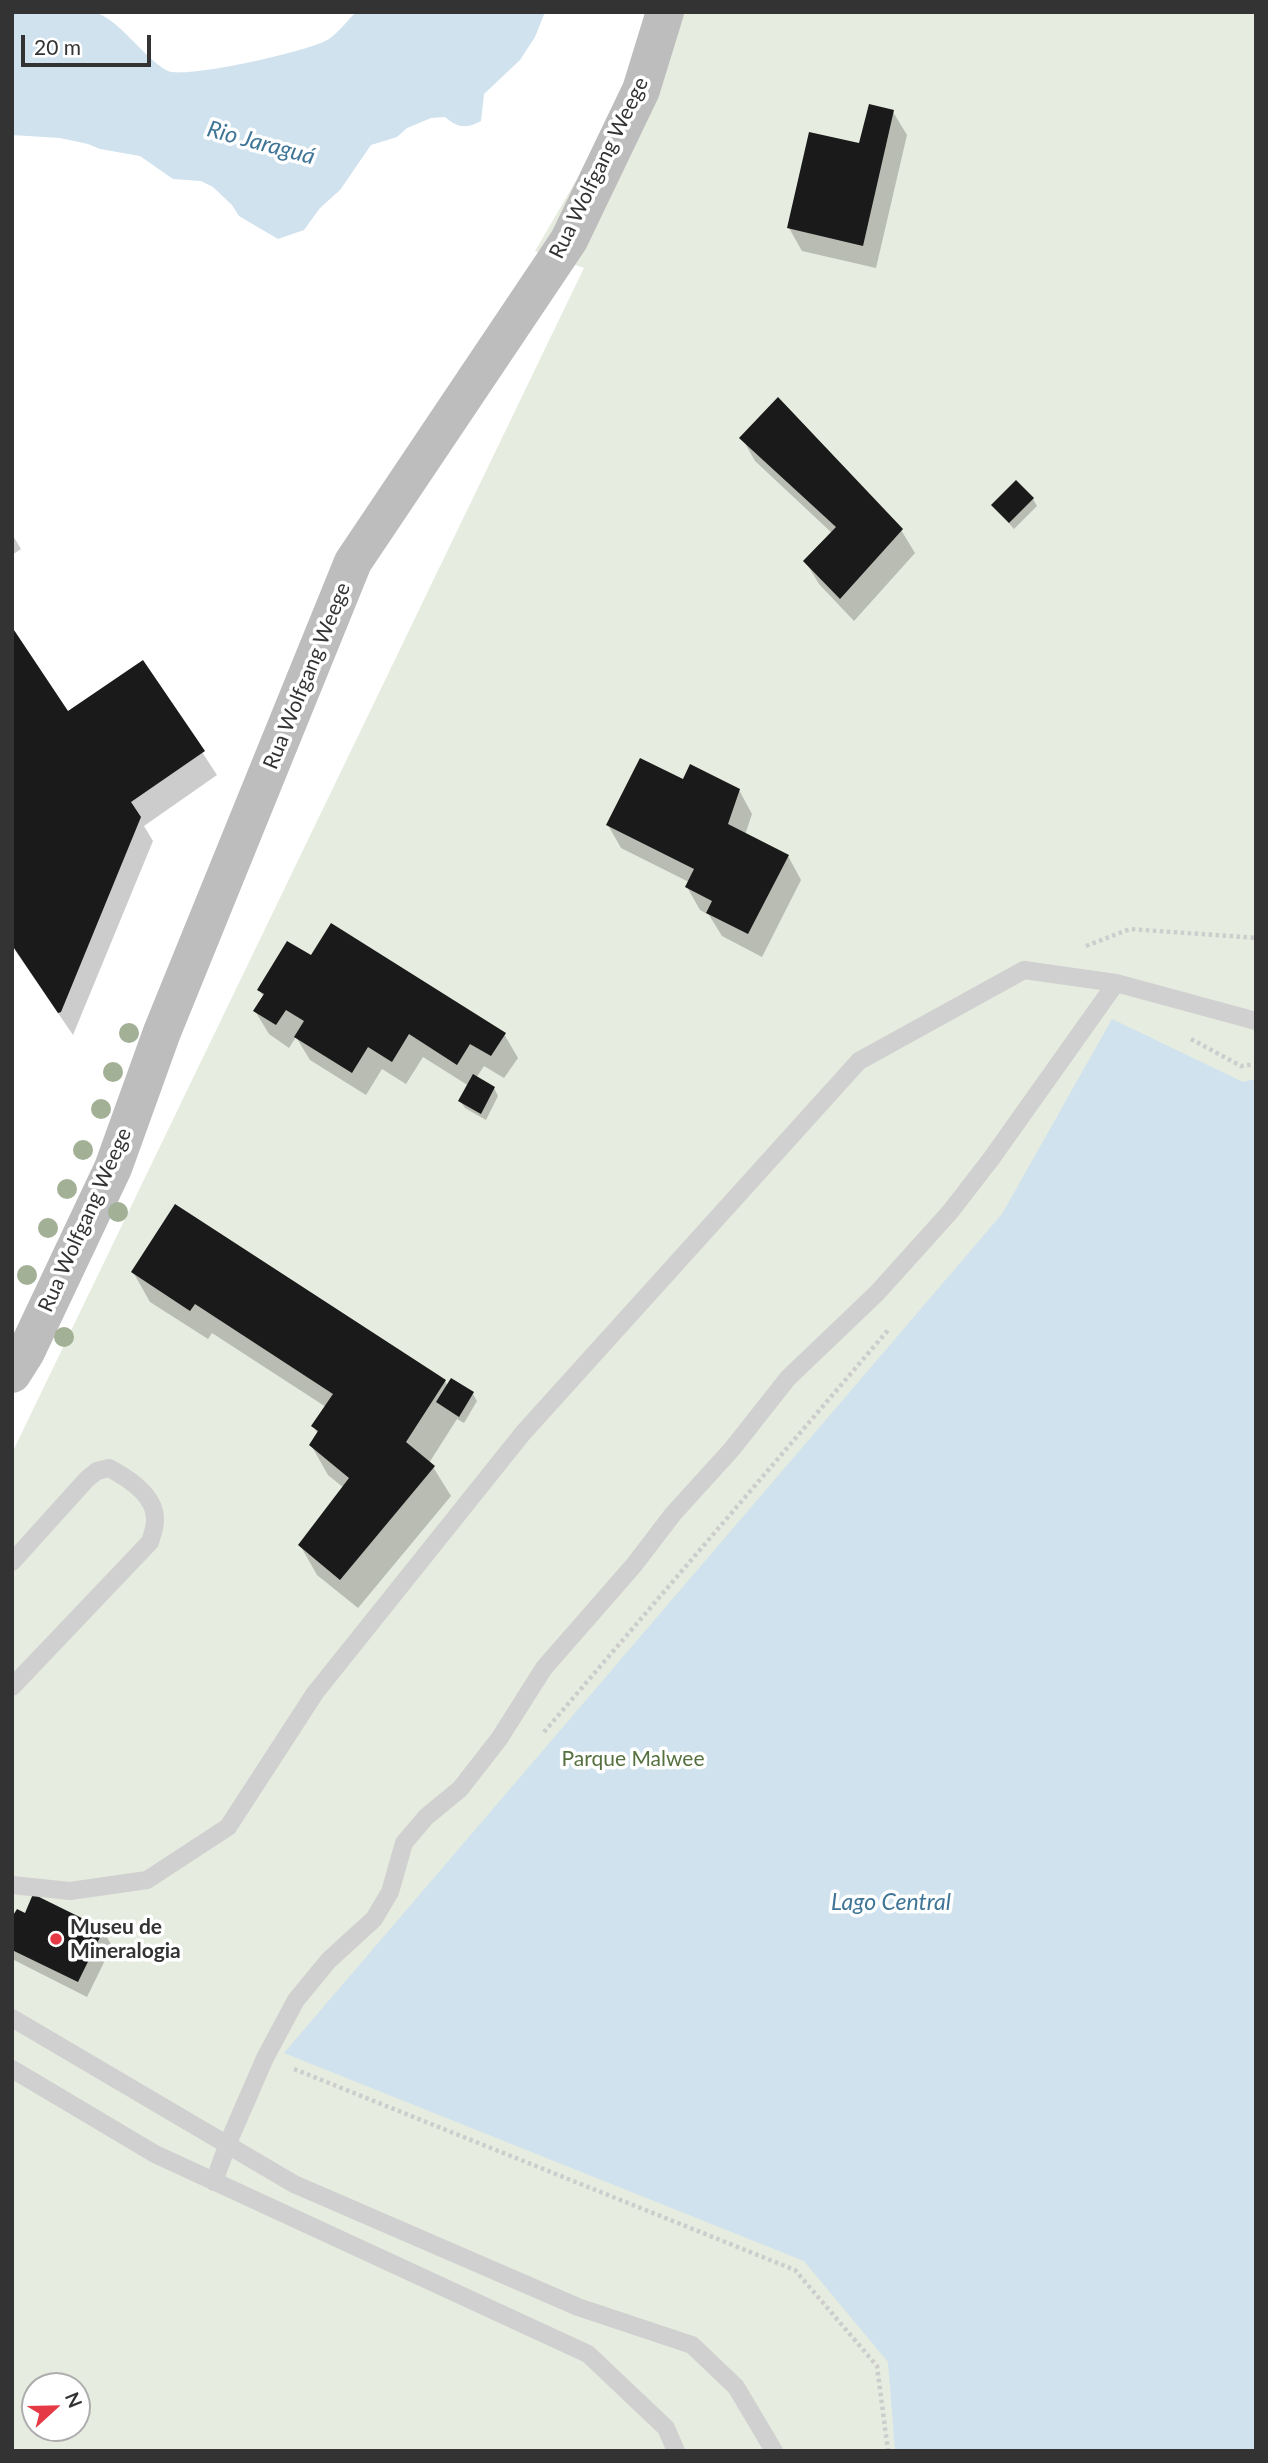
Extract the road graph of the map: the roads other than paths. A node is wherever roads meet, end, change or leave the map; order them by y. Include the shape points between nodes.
1 (665, 12) edge
2 (1116, 983) junction
3 (1256, 1021) edge
4 (12, 1374) edge
5 (12, 1562) edge
6 (12, 1687) edge
7 (12, 1885) edge
8 (12, 2018) edge
9 (12, 2069) edge
10 (228, 2143) junction
11 (214, 2182) junction
12 (676, 2451) edge
13 (774, 2451) edge

1 - 4 street, Rua Wolfgang Weege via 641,90 569,240 353,562 162,1032 113,1168
2 - 3 lane
2 - 7 lane via 1024,970 859,1061 523,1433 315,1693 228,1828 146,1881 70,1891
2 - 10 lane via 950,1212 877,1293 789,1378 544,1668 499,1739 460,1789 426,1816 404,1843 390,1892 374,1919 328,1960 296,2000
5 - 6 lane via 97,1471 109,1468 121,1474 153,1508 150,1542
8 - 10 lane
9 - 11 lane via 155,2154
10 - 11 lane
10 - 13 lane via 306,2189 578,2307 691,2345 736,2387
11 - 12 lane via 588,2354 666,2428

